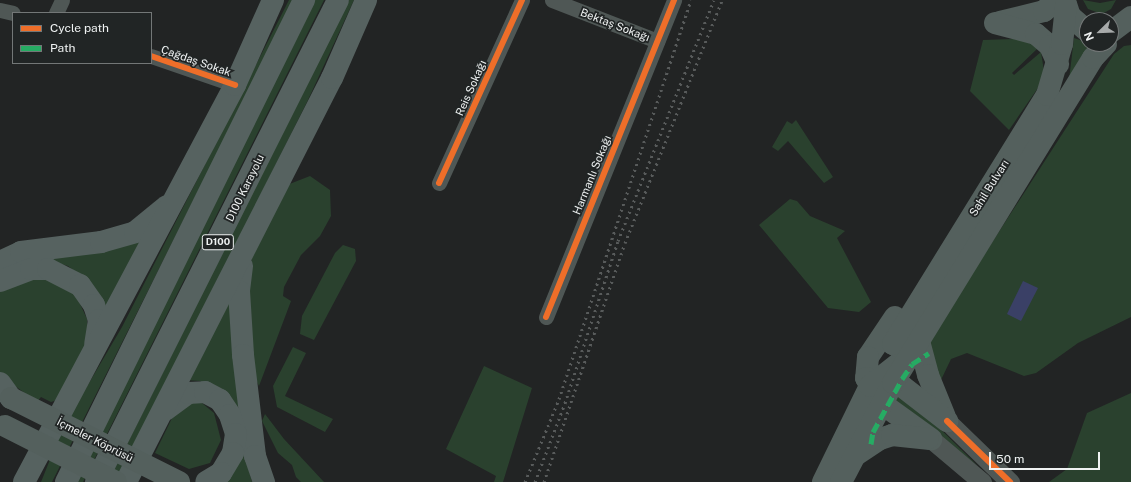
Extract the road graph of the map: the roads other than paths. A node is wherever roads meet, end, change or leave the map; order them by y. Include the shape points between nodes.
1 (62, 0) edge
2 (273, 0) edge
3 (304, 0) edge
4 (338, 0) edge
5 (366, 0) edge
6 (522, 0) edge
7 (552, 0) edge
8 (674, 0) edge
9 (1063, 2) edge
10 (0, 10) edge
11 (56, 12) edge
12 (12, 13) edge
13 (1079, 27) edge
14 (657, 41) junction
15 (1099, 52) edge
16 (152, 56) edge
17 (1058, 64) junction
18 (235, 85) junction
19 (439, 184) dead end
20 (173, 202) junction
21 (956, 242) junction
22 (246, 249) junction
23 (0, 262) edge
24 (0, 281) edge
25 (546, 317) dead end
26 (915, 347) junction
27 (94, 353) junction
28 (893, 383) junction
29 (4, 391) edge
30 (876, 395) junction
31 (158, 421) junction
32 (947, 421) junction
33 (2, 425) edge
34 (931, 439) junction
35 (853, 457) junction
36 (24, 482) edge
37 (66, 482) edge
38 (96, 482) edge
39 (116, 482) edge
40 (126, 482) edge
41 (179, 482) edge
42 (206, 482) edge
43 (264, 482) edge
44 (823, 482) edge
45 (841, 482) edge
46 (982, 482) edge
47 (1010, 482) edge

1 - 11 street
2 - 18 highway
3 - 37 highway, D100
4 - 38 highway, D100 Karayolu / D100
5 - 22 highway via 332,78
6 - 19 street, Reis Sokağı
7 - 14 street, Bektaş Sokağı
8 - 14 street, Harmanlı Sokağı
9 - 13 main road
9 - 17 main road, Sahil Bulvarı
9 - 17 main road via 1035,14 995,23 1036,34 1050,46
10 - 12 street
14 - 25 street, Harmanlı Sokağı
15 - 26 main road, Sahil Bulvarı
16 - 18 street, Çağdaş Sokak
17 - 21 main road, Sahil Bulvarı via 1041,106
18 - 20 highway
20 - 23 highway via 135,232 101,242 21,252
20 - 27 highway
21 - 26 main road, Sahil Bulvarı via 893,344
21 - 30 main road via 907,300 871,353 864,369
22 - 31 highway
22 - 43 highway via 239,291 240,318 252,437
24 - 27 highway via 31,269 48,269 80,285 94,306 99,320
26 - 28 main road, Sahil Bulvarı
26 - 30 main road, Sahil Bulvarı
26 - 32 main road
27 - 36 highway
28 - 30 main road
28 - 32 main road via 912,392
29 - 41 main road, İçmeler Köprüsü, bridge
30 - 34 main road
30 - 35 main road, Sahil Bulvarı
30 - 44 main road, Sahil Bulvarı
31 - 40 highway
31 - 42 highway via 172,402 188,393 205,392 225,407 236,434 233,453 221,473
32 - 47 street
33 - 39 main road, bridge
34 - 35 main road via 892,436 875,441
34 - 46 street
35 - 45 main road, Sahil Bulvarı

